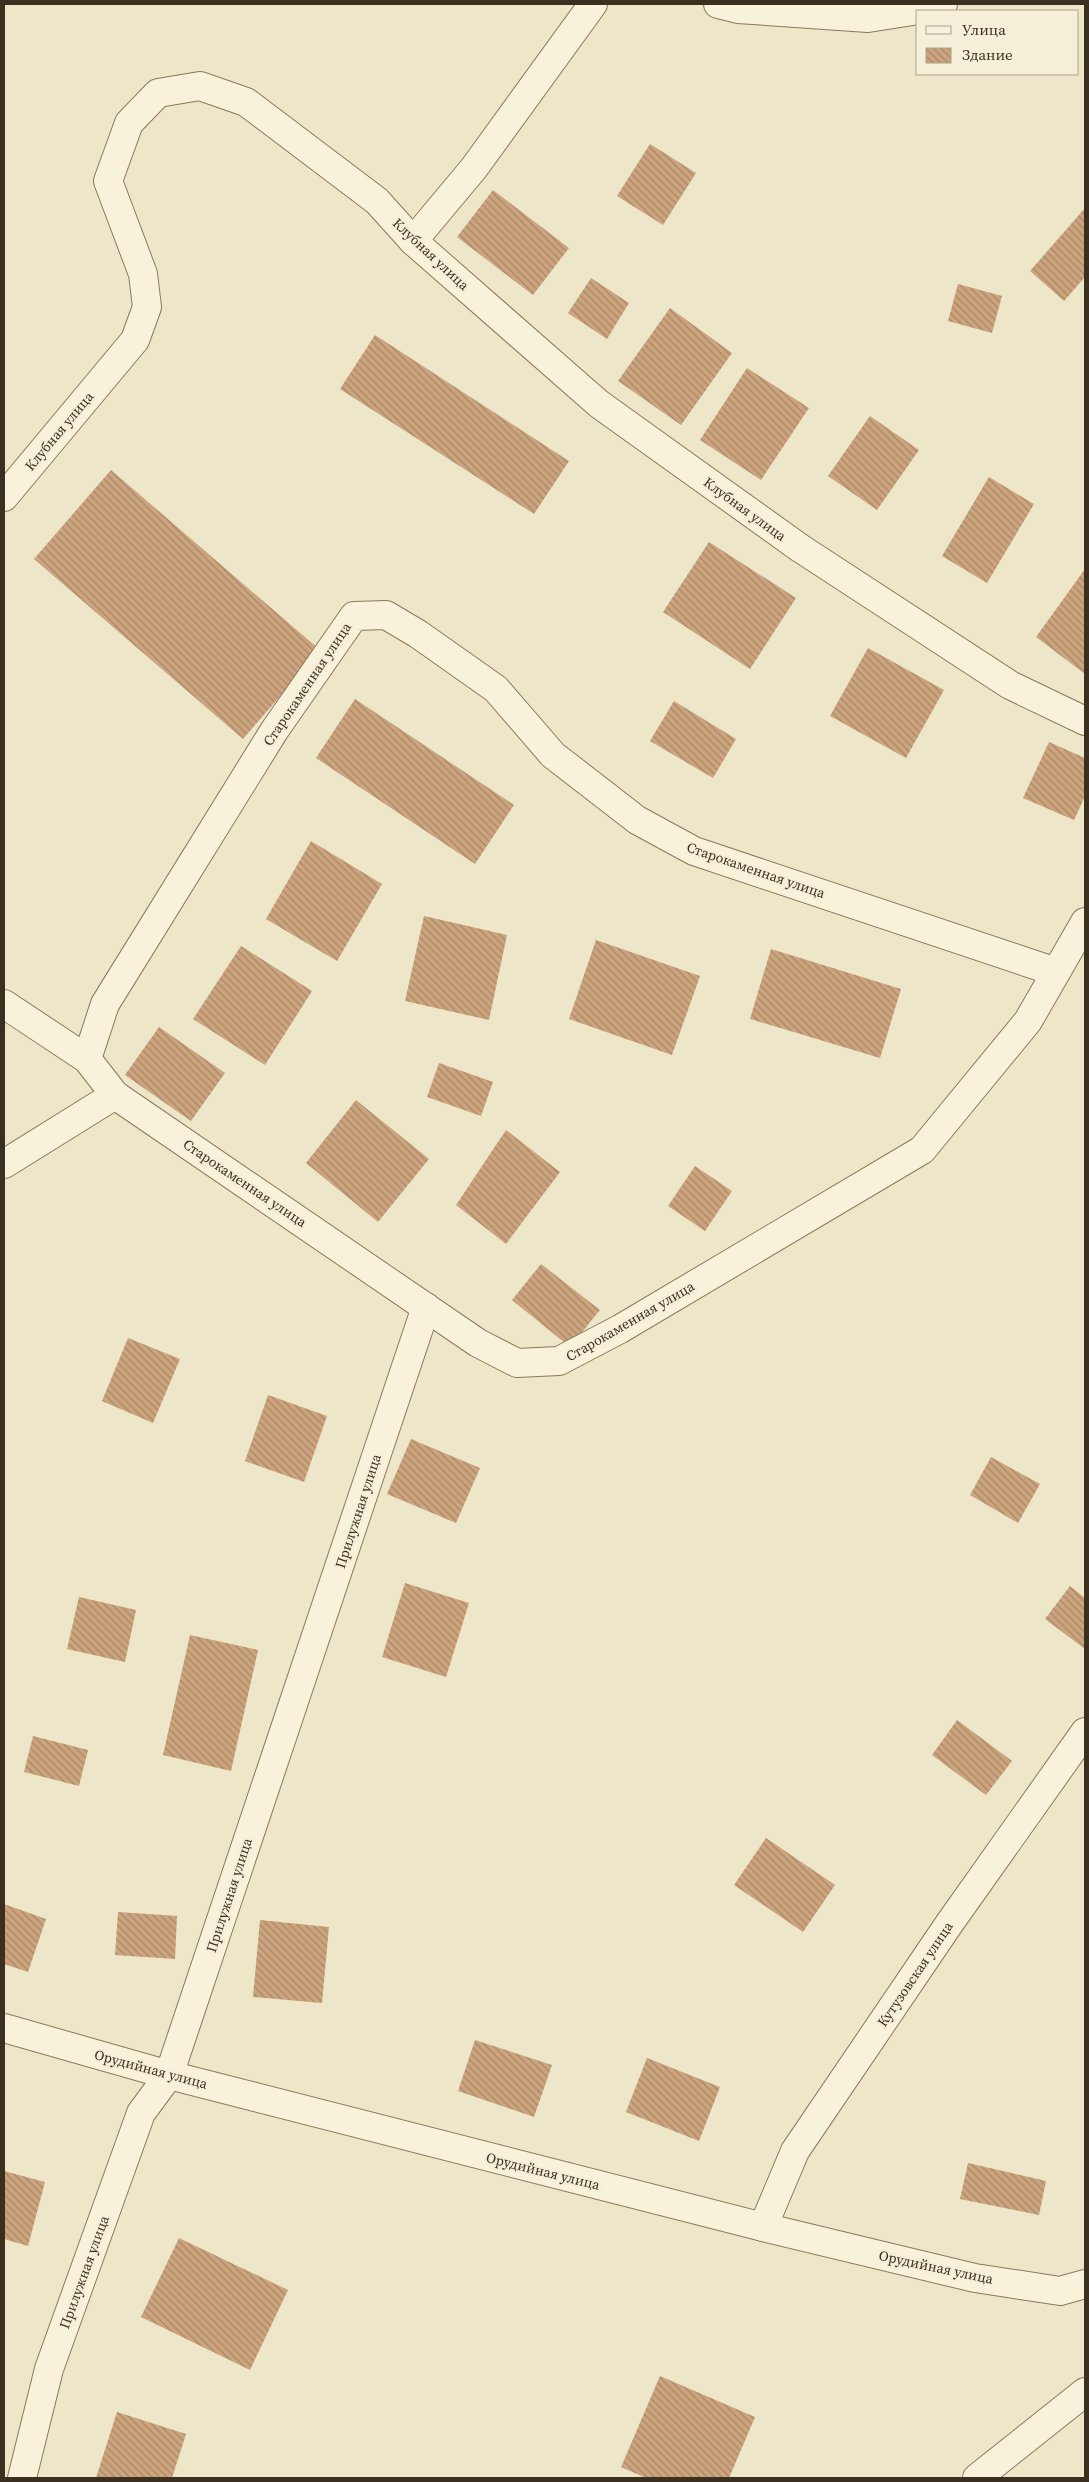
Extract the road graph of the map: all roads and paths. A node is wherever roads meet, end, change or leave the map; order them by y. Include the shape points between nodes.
1 (593, 4) edge
2 (718, 4) edge
3 (943, 4) edge
4 (916, 10) edge
5 (919, 10) edge
6 (413, 240) junction
7 (4, 498) edge
8 (1085, 721) edge
9 (1085, 922) edge
10 (1056, 972) junction
11 (4, 1004) edge
12 (87, 1059) junction
13 (115, 1095) junction
14 (4, 1164) edge
15 (426, 1306) junction
16 (1085, 1732) edge
17 (4, 2028) edge
18 (169, 2075) junction
19 (763, 2227) junction
20 (1085, 2284) edge
21 (1085, 2392) edge
22 (22, 2478) edge
23 (977, 2478) edge

1 - 6 street via 474,168
2 - 4 street via 868,18
3 - 5 street
6 - 7 street, Клубная улица via 377,201 246,102 200,86 158,93 129,123 108,181 143,274 147,307 135,340
6 - 8 street, Клубная улица via 599,404 800,548 1010,685
9 - 10 street, Старокаменная улица
10 - 12 street, Старокаменная улица via 694,851 638,820 553,755 496,689 418,634 386,615 354,616 274,731 105,1004
10 - 15 street, Старокаменная улица via 1028,1021 922,1150 620,1329 559,1361 518,1363 478,1342
11 - 12 street, Старокаменная улица
12 - 13 street, Старокаменная улица
13 - 14 street
13 - 15 street, Старокаменная улица
15 - 18 street, Прилужная улица
16 - 19 street, Кутузовская улица via 949,1924 795,2151
17 - 18 street, Орудийная улица
18 - 19 street, Орудийная улица
18 - 22 street, Прилужная улица via 141,2113 50,2369
19 - 20 street, Орудийная улица via 975,2278 1060,2291
21 - 23 street

